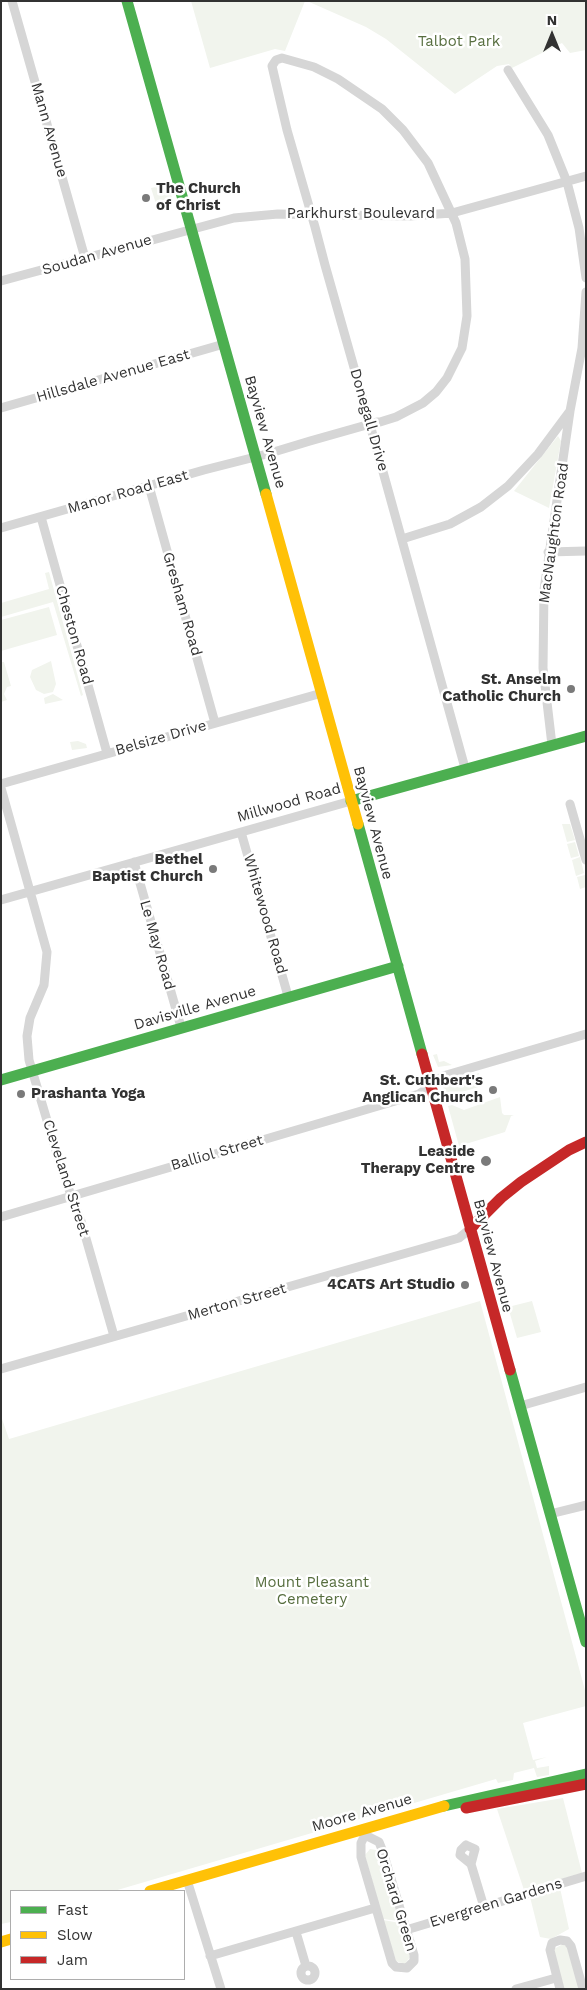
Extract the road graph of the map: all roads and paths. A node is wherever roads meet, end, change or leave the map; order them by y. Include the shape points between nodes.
1 (12, 1) edge
2 (129, 5) edge
3 (508, 70) dead end
4 (272, 72) joint
5 (586, 176) edge
6 (567, 182) junction
7 (452, 213) junction
8 (312, 214) junction
9 (192, 228) junction
10 (85, 258) junction
11 (586, 278) edge
12 (1, 281) edge
13 (586, 292) edge
14 (224, 344) junction
15 (584, 348) edge
16 (1, 408) edge
17 (570, 410) junction
18 (370, 424) junction
19 (256, 457) junction
20 (149, 486) junction
21 (41, 516) junction
22 (1, 528) edge
23 (402, 539) junction
24 (548, 552) junction
25 (586, 552) edge
26 (322, 693) junction
27 (215, 723) junction
28 (586, 736) edge
29 (552, 744) junction
30 (107, 753) junction
31 (465, 768) junction
32 (1, 784) edge
33 (1, 788) edge
34 (352, 801) junction
35 (570, 804) dead end
36 (241, 832) junction
37 (586, 860) edge
38 (134, 862) junction
39 (31, 892) junction
40 (1, 900) edge
41 (398, 966) junction
42 (288, 996) junction
43 (181, 1027) junction
44 (586, 1034) edge
45 (32, 1071) junction
46 (1, 1080) edge
47 (431, 1085) junction
48 (586, 1142) edge
49 (72, 1198) junction
50 (1, 1217) edge
51 (470, 1229) junction
52 (114, 1336) junction
53 (1, 1369) edge
54 (586, 1387) edge
55 (520, 1406) junction
56 (586, 1505) edge
57 (550, 1514) junction
58 (586, 1642) edge
59 (586, 1774) edge
60 (586, 1784) edge
61 (551, 1786) junction
62 (364, 1832) junction
63 (471, 1864) dead end
64 (586, 1876) edge
65 (188, 1883) junction
66 (155, 1890) edge
67 (172, 1890) edge
68 (484, 1906) junction
69 (375, 1908) junction
70 (406, 1930) junction
71 (296, 1932) junction
72 (210, 1956) junction
73 (306, 1966) dead end
74 (556, 1978) junction
75 (220, 1989) edge
76 (516, 1989) edge
77 (560, 1989) edge
78 (583, 1989) edge

1 - 10 street, Mann Avenue
2 - 9 main road, Bayview Avenue
3 - 6 street via 548,135
4 - 7 street, Manor Road East via 274,62 279,58 295,60 338,79 382,109 428,163
4 - 8 street, Donegall Drive
5 - 6 street, Parkhurst Boulevard
6 - 7 street, Parkhurst Boulevard
6 - 11 street via 580,228
7 - 8 street, Parkhurst Boulevard via 410,216
7 - 18 street, Manor Road East via 464,249 467,277 467,316 462,348 436,392 408,412
8 - 9 street, Parkhurst Boulevard via 256,215
8 - 18 street, Donegall Drive
9 - 10 street, Soudan Avenue
9 - 14 main road, Bayview Avenue
10 - 12 street, Soudan Avenue
13 - 15 street, MacNaughton Road
14 - 16 street, Hillsdale Avenue East
14 - 19 main road, Bayview Avenue
15 - 17 street, MacNaughton Road
17 - 23 street via 524,471 498,495 456,521
17 - 24 street, MacNaughton Road
18 - 19 street, Manor Road East
18 - 23 street, Donegall Drive
19 - 20 street, Manor Road East
19 - 26 main road, Bayview Avenue
20 - 21 street, Manor Road East
20 - 27 street, Gresham Road
21 - 22 street, Manor Road East
21 - 30 street, Cheston Road
23 - 31 street, Donegall Drive
24 - 25 street
24 - 29 street, MacNaughton Road via 543,600 543,668
26 - 27 street, Belsize Drive
26 - 34 main road, Bayview Avenue
27 - 30 street, Belsize Drive
28 - 29 main road, Millwood Road
29 - 31 main road, Millwood Road
30 - 32 street, Belsize Drive
31 - 34 main road, Millwood Road
33 - 39 street, Cleveland Street
34 - 36 street, Millwood Road
34 - 41 main road, Bayview Avenue
35 - 37 street
36 - 38 street, Millwood Road
36 - 42 street, Whitewood Road
38 - 39 street, Millwood Road
38 - 43 street, Le May Road
39 - 40 street, Millwood Road
39 - 45 street, Cleveland Street via 47,962 44,985 30,1018 27,1036
41 - 42 main road, Davisville Avenue
41 - 47 main road, Bayview Avenue
42 - 43 main road, Davisville Avenue
43 - 45 main road, Davisville Avenue
44 - 47 street, Balliol Street via 443,1076
45 - 46 main road, Davisville Avenue
45 - 49 street, Cleveland Street
47 - 49 street, Balliol Street via 419,1094
47 - 51 main road, Bayview Avenue
48 - 51 main road via 521,1182
49 - 50 street, Balliol Street
49 - 52 street, Cleveland Street
51 - 52 street, Merton Street via 459,1238
51 - 55 main road, Bayview Avenue
52 - 53 street, Merton Street
54 - 55 street
55 - 57 main road, Bayview Avenue
56 - 57 street
57 - 58 main road, Bayview Avenue
59 - 61 main road, Moore Avenue
60 - 61 main road, Moore Avenue
61 - 62 main road, Moore Avenue
62 - 65 main road, Moore Avenue
62 - 69 street, Orchard Green via 360,1857
62 - 70 street, Orchard Green via 379,1842
63 - 68 street
64 - 68 street, Evergreen Gardens
65 - 66 main road, Moore Avenue
65 - 67 main road, Moore Avenue
65 - 72 street
68 - 70 street, Evergreen Gardens
69 - 70 street, Orchard Green via 392,1963 402,1969 412,1966 414,1960
69 - 71 street
71 - 72 street
71 - 73 street
72 - 75 street
74 - 76 street
74 - 77 street
74 - 78 street via 550,1950 554,1942 563,1940 571,1946

